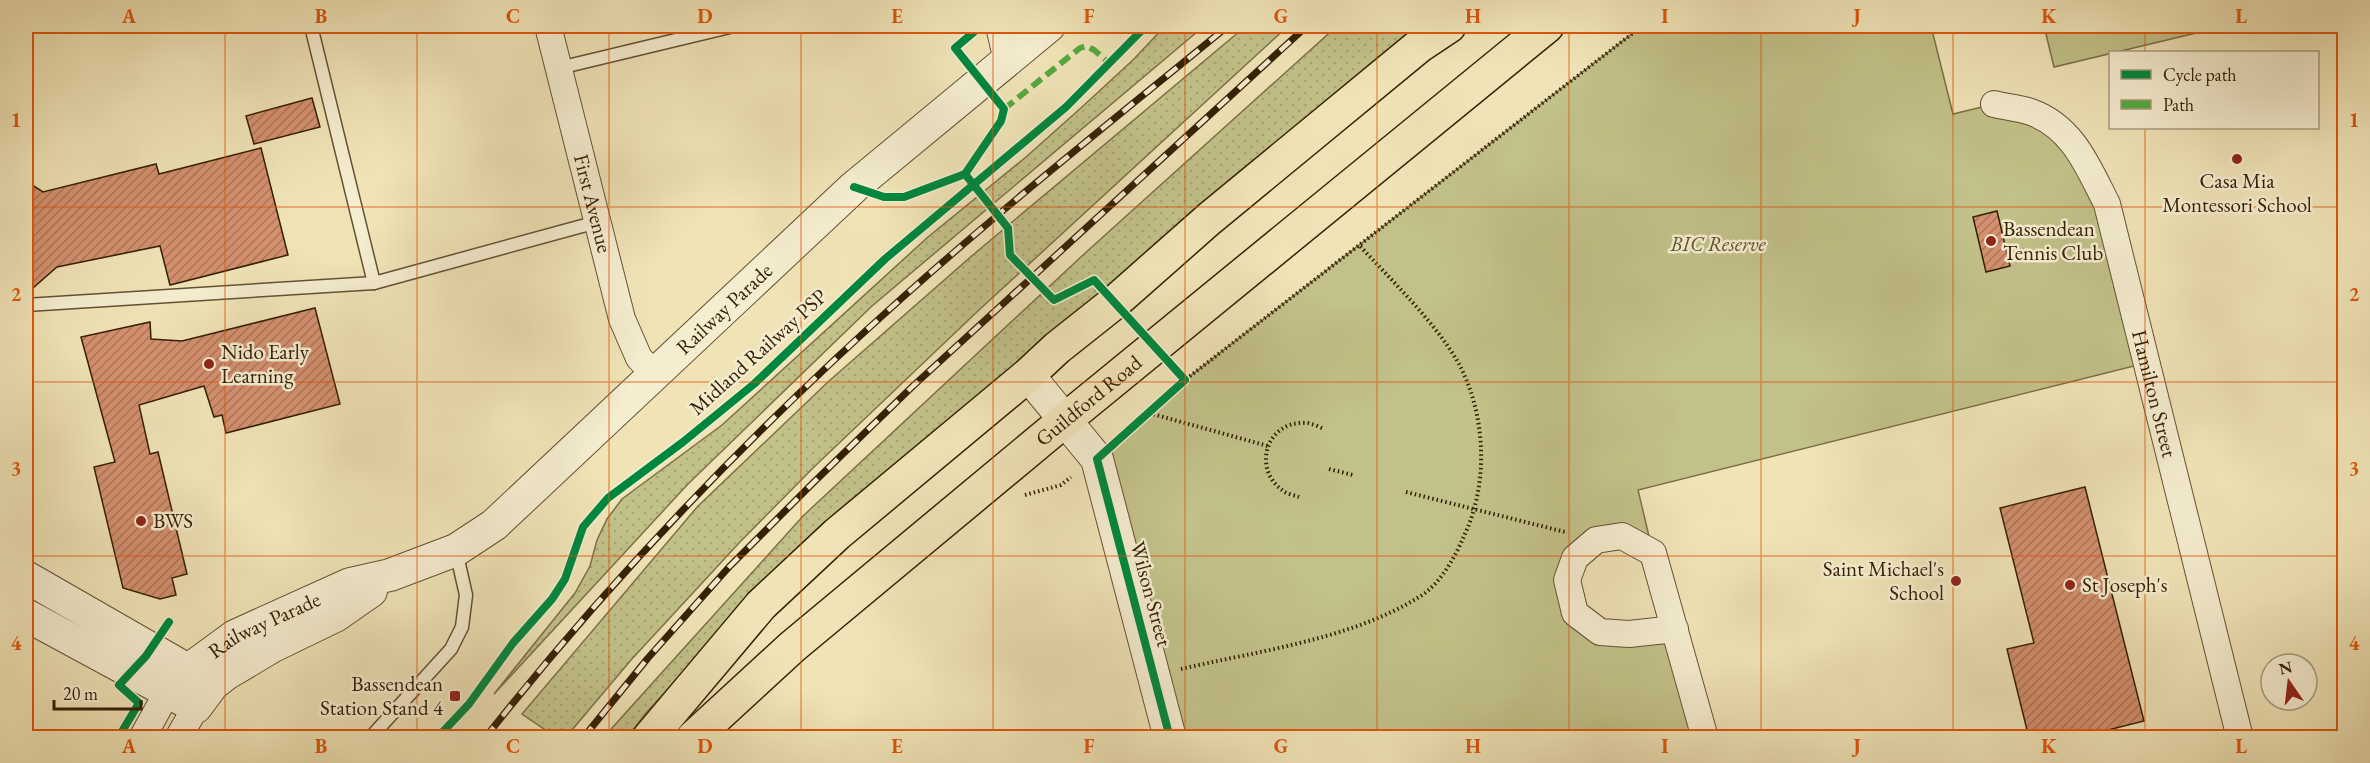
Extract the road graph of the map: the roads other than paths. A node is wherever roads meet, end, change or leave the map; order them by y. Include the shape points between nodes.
1 (311, 26) edge
2 (548, 26) edge
3 (734, 26) edge
4 (999, 26) edge
5 (1049, 26) edge
6 (1449, 26) edge
7 (1547, 26) edge
8 (1007, 61) junction
9 (559, 68) junction
10 (1994, 104) dead end
11 (597, 222) junction
12 (375, 283) junction
13 (26, 305) edge
14 (654, 374) junction
15 (1028, 375) junction
16 (1065, 420) junction
17 (456, 550) junction
18 (26, 577) edge
19 (26, 615) edge
20 (1675, 629) junction
21 (200, 687) junction
22 (168, 691) junction
23 (142, 738) edge
24 (178, 738) edge
25 (370, 738) edge
26 (649, 738) edge
27 (693, 738) edge
28 (1170, 738) edge
29 (1705, 738) edge
30 (2240, 738) edge

1 - 12 lane
2 - 9 street, First Avenue
3 - 9 lane
4 - 8 street
5 - 8 street, Railway Parade
6 - 15 highway via 1419,46 1209,219
7 - 16 highway, Guildford Road
8 - 14 street, Railway Parade via 854,187
9 - 11 street, First Avenue
10 - 30 street, Hamilton Street via 2051,121 2077,146 2107,204
11 - 12 lane
11 - 14 street, First Avenue via 621,319 639,358
12 - 13 lane
14 - 17 street, Railway Parade via 507,513
15 - 16 street, Wilson Street
15 - 26 highway via 837,534 761,604
16 - 27 highway, Guildford Road via 792,647
16 - 28 street, Wilson Street via 1097,459
17 - 21 street, Railway Parade via 390,575 350,584 235,636
17 - 25 lane via 466,595 462,627 451,650
18 - 21 street
19 - 22 street
20 - 20 street via 1653,553 1622,536 1596,540 1575,558 1567,580 1575,613 1600,632 1629,634
20 - 29 street
21 - 22 street, Railway Parade
21 - 24 street, Railway Parade
22 - 23 street, Railway Parade

